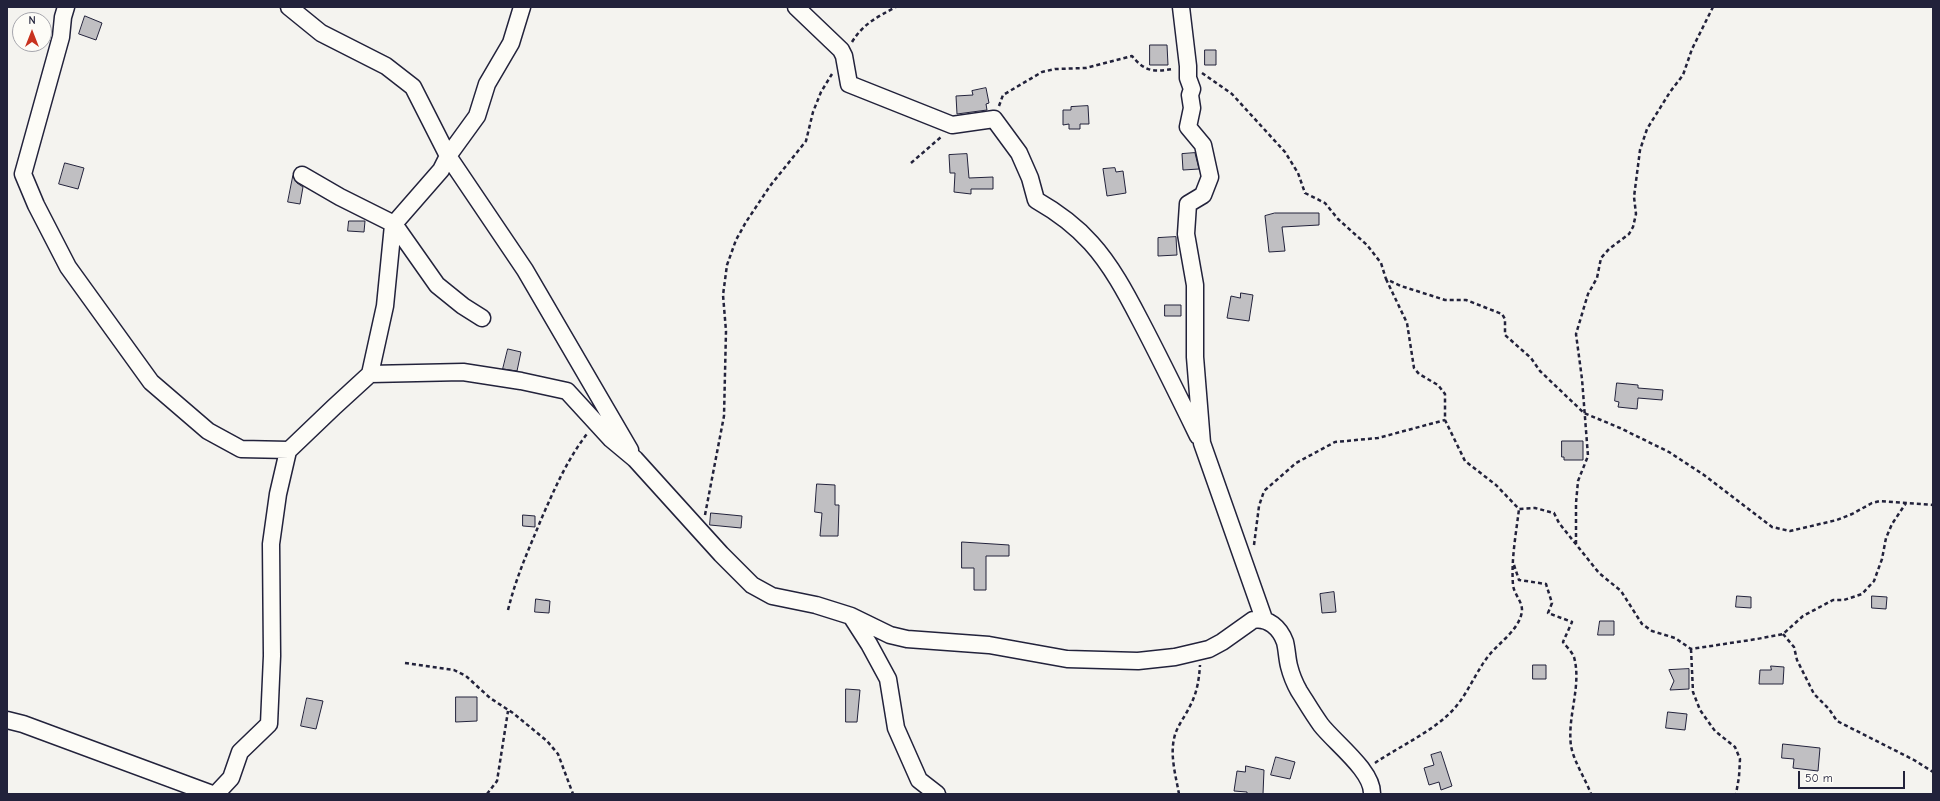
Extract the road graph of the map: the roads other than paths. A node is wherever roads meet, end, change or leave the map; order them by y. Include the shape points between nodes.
1 (66, 7) edge
2 (289, 7) edge
3 (522, 7) edge
4 (796, 7) edge
5 (1181, 7) edge
6 (448, 156) junction
7 (302, 175) dead end
8 (393, 225) junction
9 (482, 318) dead end
10 (370, 374) junction
11 (1202, 443) junction
12 (289, 450) junction
13 (635, 459) junction
14 (851, 616) junction
15 (1264, 619) junction
16 (7, 720) edge
17 (212, 794) edge
18 (216, 794) edge
19 (937, 794) edge
20 (1372, 794) edge

1 - 12 street via 61,37 24,174 36,205 68,267 151,382 208,431 241,449
2 - 6 street via 321,32 386,66 413,88
3 - 6 street via 511,43 487,84 477,116
4 - 11 street via 841,50 849,84 952,125 994,119 1019,153 1036,200 1060,214 1103,257 1130,301
5 - 11 street via 1188,78 1192,89 1188,127 1203,145 1210,176 1203,196 1188,204 1186,234 1196,285 1195,357
6 - 8 street via 441,170
6 - 13 street via 525,270
7 - 8 street
8 - 9 street via 437,286
8 - 10 street via 385,306
10 - 12 street
10 - 13 street via 463,372 567,391 611,439
11 - 15 street
12 - 18 street via 278,494 271,544 272,656 269,724 240,752 231,778
13 - 14 street via 752,585 772,596
14 - 15 street via 890,635 906,639 990,646 1066,660 1138,661 1202,651 1222,642 1253,620
14 - 19 street via 888,679 896,728 919,780
15 - 20 street via 1274,625 1285,642 1289,667 1298,689 1320,725 1363,770 1373,787
16 - 17 street

